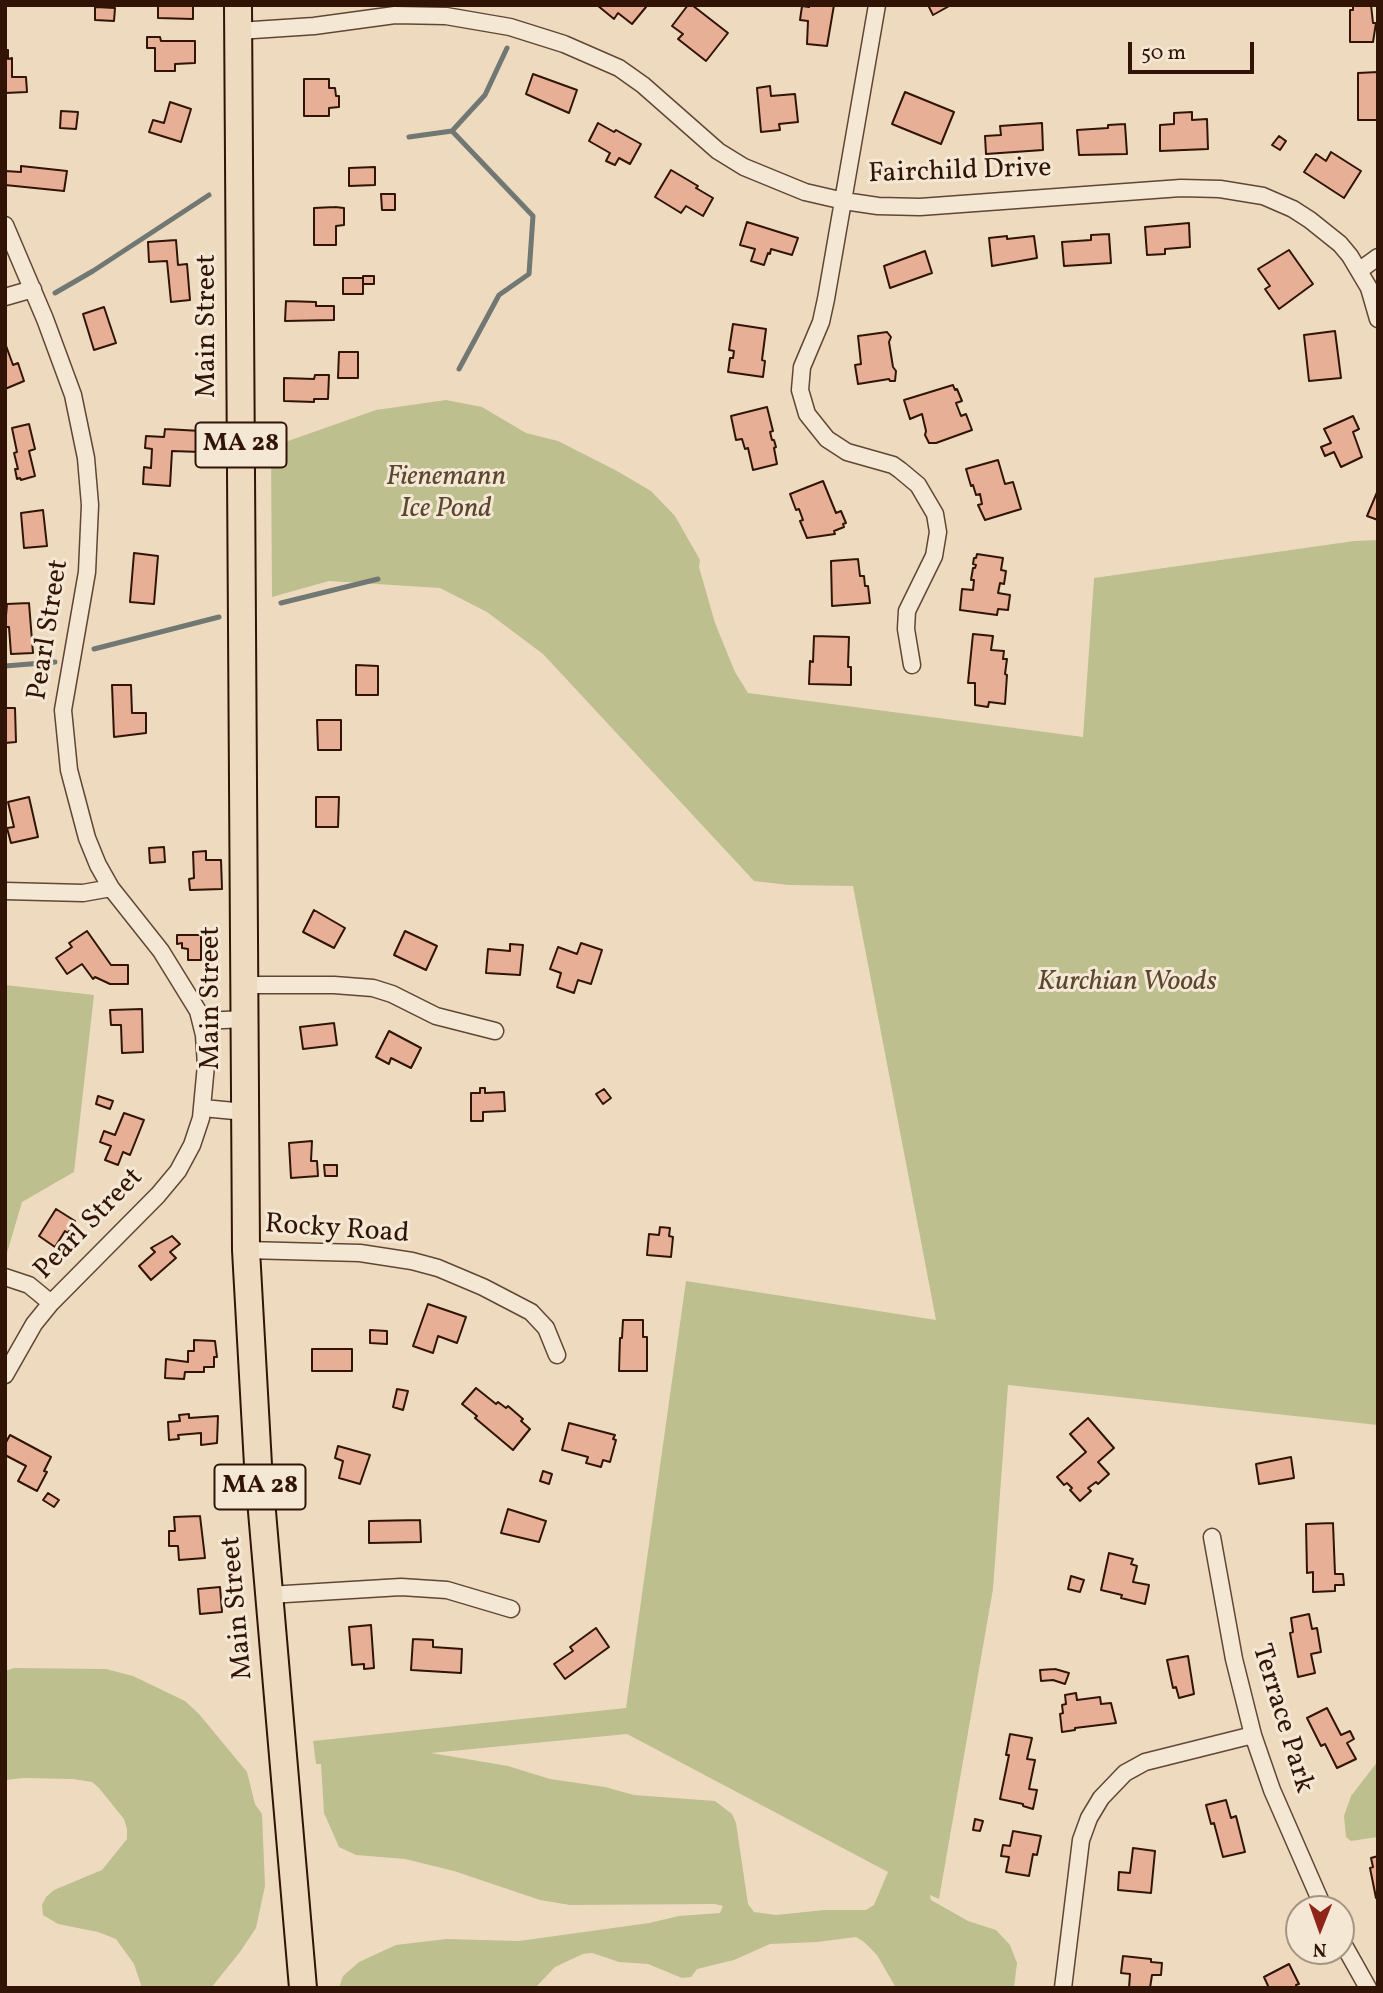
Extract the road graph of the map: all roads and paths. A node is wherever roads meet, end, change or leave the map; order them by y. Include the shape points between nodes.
1 (877, 5) edge
2 (238, 18) edge
3 (844, 201) junction
4 (5, 225) edge
5 (1378, 257) edge
6 (1360, 270) junction
7 (33, 289) junction
8 (5, 297) edge
9 (1378, 319) edge
10 (912, 665) dead end
11 (111, 888) junction
12 (5, 891) edge
13 (244, 985) junction
14 (245, 1019) junction
15 (202, 1021) junction
16 (495, 1031) dead end
17 (203, 1108) junction
18 (245, 1112) junction
19 (246, 1250) junction
20 (5, 1277) edge
21 (51, 1303) junction
22 (557, 1354) dead end
23 (5, 1375) edge
24 (1212, 1537) dead end
25 (270, 1595) junction
26 (510, 1609) dead end
27 (1253, 1735) junction
28 (1318, 1895) edge
29 (1355, 1965) edge
30 (303, 1988) edge
31 (1063, 1988) edge
32 (1368, 1988) edge

1 - 3 street
2 - 3 street, Fairchild Drive via 314,26 395,15 446,16 510,27 619,68 718,151 744,167 805,192
2 - 13 main road, Main Street / MA 28
3 - 6 street, Fairchild Drive via 920,207 1158,188 1238,191 1278,202 1310,220 1340,244
3 - 10 street via 823,316 802,367 801,396 807,414 827,439 847,452 893,465 918,485 935,514 934,556 906,611
4 - 7 street, Pearl Street
5 - 6 street
6 - 9 street, Fairchild Drive
7 - 8 street
7 - 11 street, Pearl Street via 73,395 86,458 90,505 87,572 63,721 83,824
11 - 12 street via 83,893
11 - 15 street, Pearl Street via 161,951
13 - 14 main road, Main Street / MA 28
13 - 16 street via 373,988 436,1016
14 - 15 street
14 - 18 main road, Main Street / MA 28
15 - 17 street, Pearl Street
17 - 18 street
17 - 21 street, Pearl Street via 196,1137 178,1171
18 - 19 main road, Main Street / MA 28
19 - 22 street, Rocky Road via 360,1253 438,1268 531,1312 546,1328
19 - 25 main road, Main Street / MA 28
20 - 21 street via 29,1285
21 - 23 street, Pearl Street
24 - 27 street, Terrace Park
25 - 26 street via 401,1587 447,1590
25 - 30 main road, Main Street / MA 28
27 - 28 street, Terrace Park
27 - 31 street via 1145,1762 1116,1781 1101,1798 1081,1840
29 - 32 street

